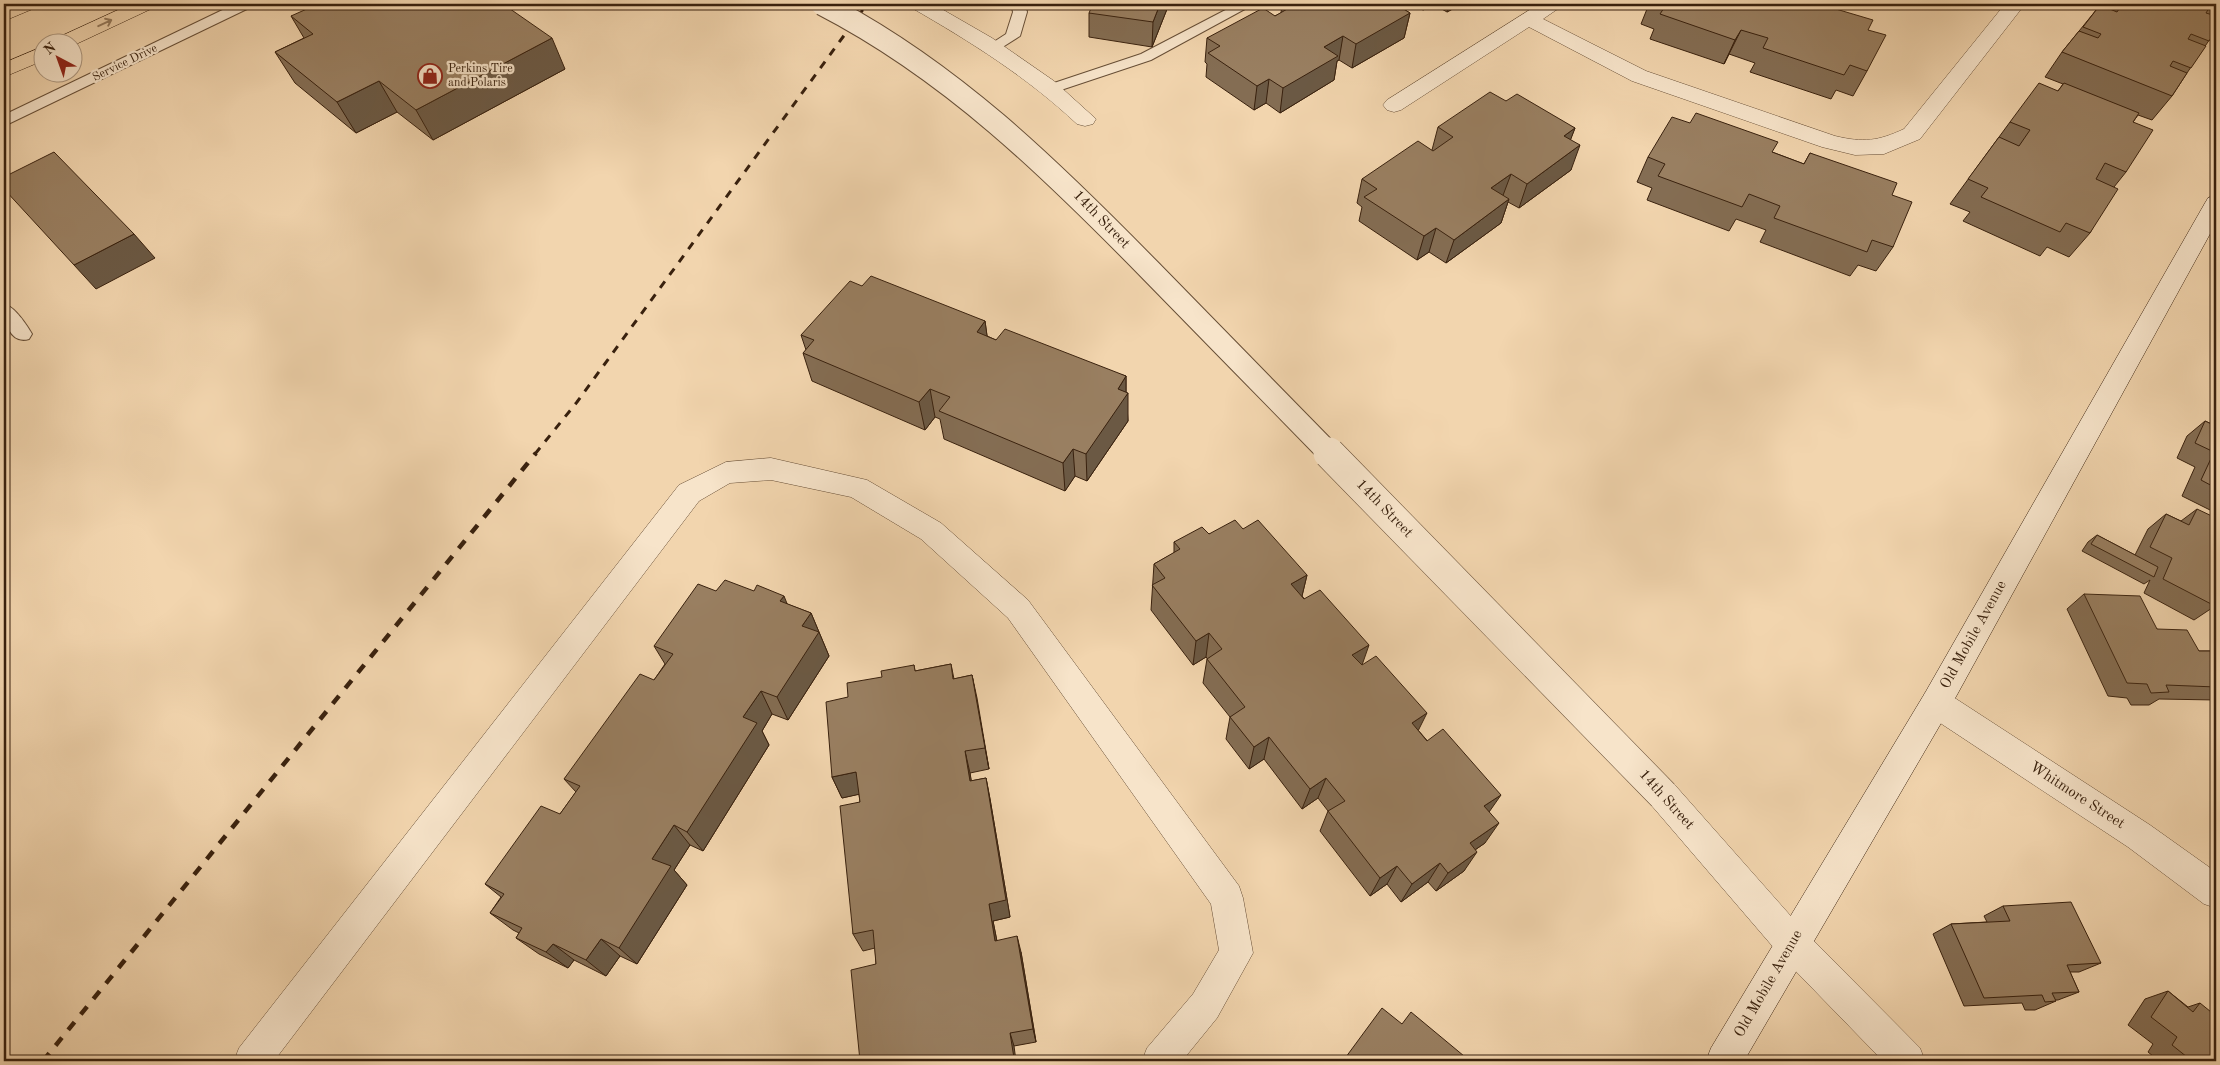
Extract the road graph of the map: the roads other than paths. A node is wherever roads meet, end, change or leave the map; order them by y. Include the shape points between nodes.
1 (28, 4) edge
2 (146, 4) edge
3 (246, 4) edge
4 (822, 4) edge
5 (919, 4) edge
6 (1018, 4) edge
7 (1247, 4) edge
8 (1552, 4) edge
9 (2015, 4) edge
10 (4, 15) edge
11 (1528, 19) junction
12 (82, 34) edge
13 (993, 47) junction
14 (32, 58) edge
15 (4, 71) edge
16 (1052, 88) junction
17 (1394, 105) dead end
18 (1085, 119) dead end
19 (4, 122) edge
20 (2216, 203) edge
21 (4, 310) edge
22 (23, 334) dead end
23 (1936, 703) junction
24 (2216, 892) edge
25 (1792, 944) junction
26 (252, 1061) edge
27 (1160, 1061) edge
28 (1724, 1061) edge
29 (1907, 1061) edge

1 - 10 main road
12 -> 2 main road
3 - 19 lane, Service Drive
4 - 25 street, 14th Street, bridge via 929,67 1004,125 1067,185 1663,795
5 - 13 street
6 - 13 lane via 1020,12 1013,36
7 - 16 lane via 1146,57
8 - 11 street
9 - 11 street via 1912,134 1884,147 1855,148 1648,79
11 - 17 street
13 - 16 street
14 - 15 main road
16 - 18 street
20 - 23 street, Old Mobile Avenue
21 - 22 lane
23 - 24 street, Whitmore Street via 2139,836
23 - 25 street, Old Mobile Avenue
25 - 28 street, Old Mobile Avenue
25 - 29 street, 14th Street
26 - 27 street via 689,493 726,472 770,469 858,488 931,531 1018,609 1227,898 1236,953 1205,1006

